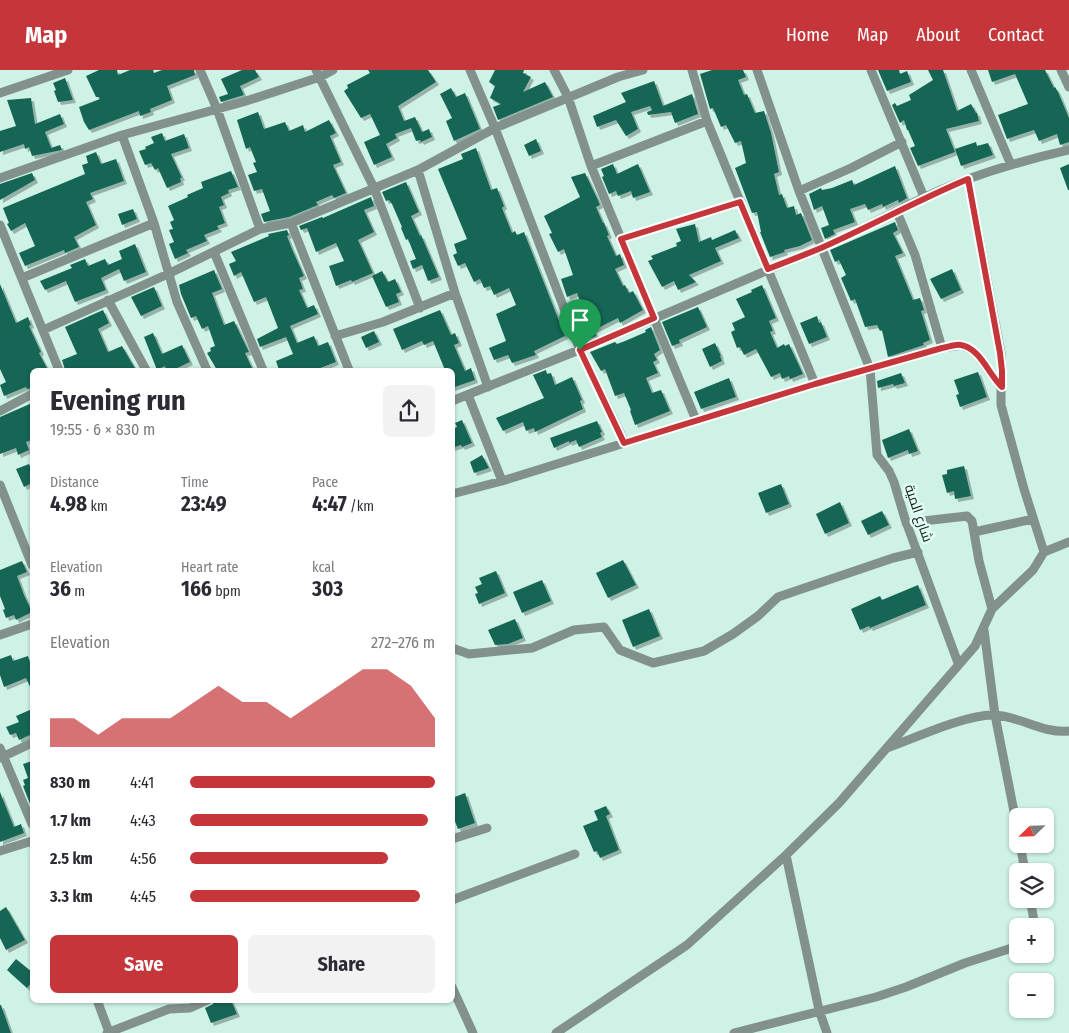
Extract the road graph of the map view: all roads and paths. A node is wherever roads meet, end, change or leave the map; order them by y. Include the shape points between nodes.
1 (68, 70) edge
2 (200, 70) edge
3 (333, 70) edge
4 (470, 70) edge
5 (554, 70) edge
6 (643, 70) edge
7 (692, 70) edge
8 (757, 70) edge
9 (872, 70) edge
10 (971, 70) edge
11 (1061, 70) edge
12 (56, 72) edge
13 (318, 73) edge
14 (1069, 87) edge
15 (0, 93) edge
16 (568, 97) junction
17 (217, 109) junction
18 (707, 121) junction
19 (495, 128) junction
20 (122, 135) junction
21 (902, 142) junction
22 (1069, 150) edge
23 (1011, 165) junction
24 (591, 166) junction
25 (418, 170) junction
26 (0, 178) edge
27 (968, 179) junction
28 (374, 188) junction
29 (799, 191) junction
30 (924, 197) junction
31 (740, 202) junction
32 (897, 212) junction
33 (154, 223) junction
34 (291, 223) junction
35 (0, 224) edge
36 (260, 230) junction
37 (621, 239) junction
38 (822, 248) junction
39 (214, 252) junction
40 (768, 269) junction
41 (168, 274) junction
42 (22, 278) junction
43 (455, 293) junction
44 (108, 300) junction
45 (420, 308) junction
46 (654, 318) junction
47 (43, 330) junction
48 (335, 336) junction
49 (942, 348) junction
50 (580, 350) junction
51 (58, 368) edge
52 (145, 368) edge
53 (206, 368) edge
54 (262, 368) edge
55 (349, 368) edge
56 (870, 369) junction
57 (815, 384) junction
58 (488, 387) junction
59 (1002, 387) junction
60 (30, 395) edge
61 (468, 395) junction
62 (455, 400) edge
63 (0, 411) edge
64 (696, 420) junction
65 (624, 443) junction
66 (502, 481) junction
67 (0, 485) edge
68 (455, 493) edge
69 (1034, 519) junction
70 (906, 523) junction
71 (974, 532) junction
72 (1069, 542) edge
73 (918, 552) junction
74 (1044, 552) junction
75 (30, 560) edge
76 (992, 609) junction
77 (30, 625) edge
78 (984, 629) junction
79 (0, 635) edge
80 (455, 649) edge
81 (958, 663) junction
82 (995, 715) junction
83 (1069, 731) edge
84 (30, 744) edge
85 (885, 749) junction
86 (1, 754) edge
87 (1013, 808) edge
88 (30, 819) edge
89 (487, 828) dead end
90 (455, 838) edge
91 (30, 842) edge
92 (0, 851) edge
93 (575, 854) dead end
94 (786, 855) junction
95 (455, 899) edge
96 (1009, 949) edge
97 (455, 994) edge
98 (98, 1003) edge
99 (166, 1003) edge
100 (201, 1003) edge
101 (169, 1009) junction
102 (819, 1010) junction
103 (108, 1033) edge
104 (473, 1033) edge
105 (556, 1033) edge
106 (734, 1033) edge
107 (827, 1033) edge

1 - 12 street
2 - 17 street
3 - 13 street
4 - 19 street
5 - 16 street
6 - 16 street
7 - 18 street
8 - 29 street, شارع المية
9 - 21 street
10 - 23 street
11 - 14 street
12 - 15 street
13 - 17 street
13 - 28 street
16 - 19 street
16 - 24 street
17 - 20 street
17 - 36 street
18 - 24 street
18 - 31 street
19 - 25 street
19 - 50 street
20 - 26 street
20 - 33 street
21 - 29 street
21 - 30 street
22 - 23 street
23 - 27 street
24 - 37 street
25 - 28 street
25 - 43 street
27 - 30 street
27 - 59 street via 1000,353
28 - 34 street
28 - 45 street
29 - 38 street, شارع المية
30 - 32 street
31 - 37 street
31 - 40 street
32 - 38 street
32 - 49 street via 915,255
33 - 41 street
33 - 42 street
34 - 36 street
34 - 48 street
35 - 42 street
36 - 39 street
37 - 46 street
38 - 40 street
38 - 56 street, شارع المية
39 - 41 street
39 - 54 street
40 - 46 street
40 - 57 street
41 - 44 street
41 - 53 street
42 - 47 street
43 - 45 street
43 - 58 street
44 - 47 street
44 - 52 street
45 - 48 street
46 - 50 street
46 - 64 street
47 - 51 street
48 - 55 street
49 - 56 street
49 - 59 street via 962,345 975,352
50 - 58 street
50 - 65 street
56 - 57 street
56 - 70 street, شارع المية via 877,455 894,482
57 - 64 street
58 - 61 street
59 - 69 street via 1002,405
60 - 63 street
61 - 62 street
61 - 66 street
64 - 65 street
65 - 66 street
66 - 68 street
67 - 75 street
69 - 71 street
69 - 74 street
70 - 71 street via 967,516 972,521
70 - 73 street, شارع المية
71 - 76 street
72 - 74 street
73 - 80 street via 778,597 758,616 704,651 653,663 620,650 604,627 574,630 532,648 469,654
73 - 81 street, شارع المية
74 - 76 street via 1033,570
76 - 78 street
77 - 79 street
78 - 81 street via 975,646
78 - 82 street
81 - 85 street
82 - 83 street via 1017,718 1049,730
82 - 85 street via 969,718
82 - 87 street
84 - 86 street
85 - 94 street via 839,803
86 - 88 street
89 - 90 street
91 - 92 street
93 - 95 street
94 - 102 street
94 - 105 street via 687,945
96 - 102 street via 891,992
97 - 104 street
98 - 103 street
99 - 101 street
100 - 101 street via 190,1008
101 - 103 street
102 - 106 street
102 - 107 street

